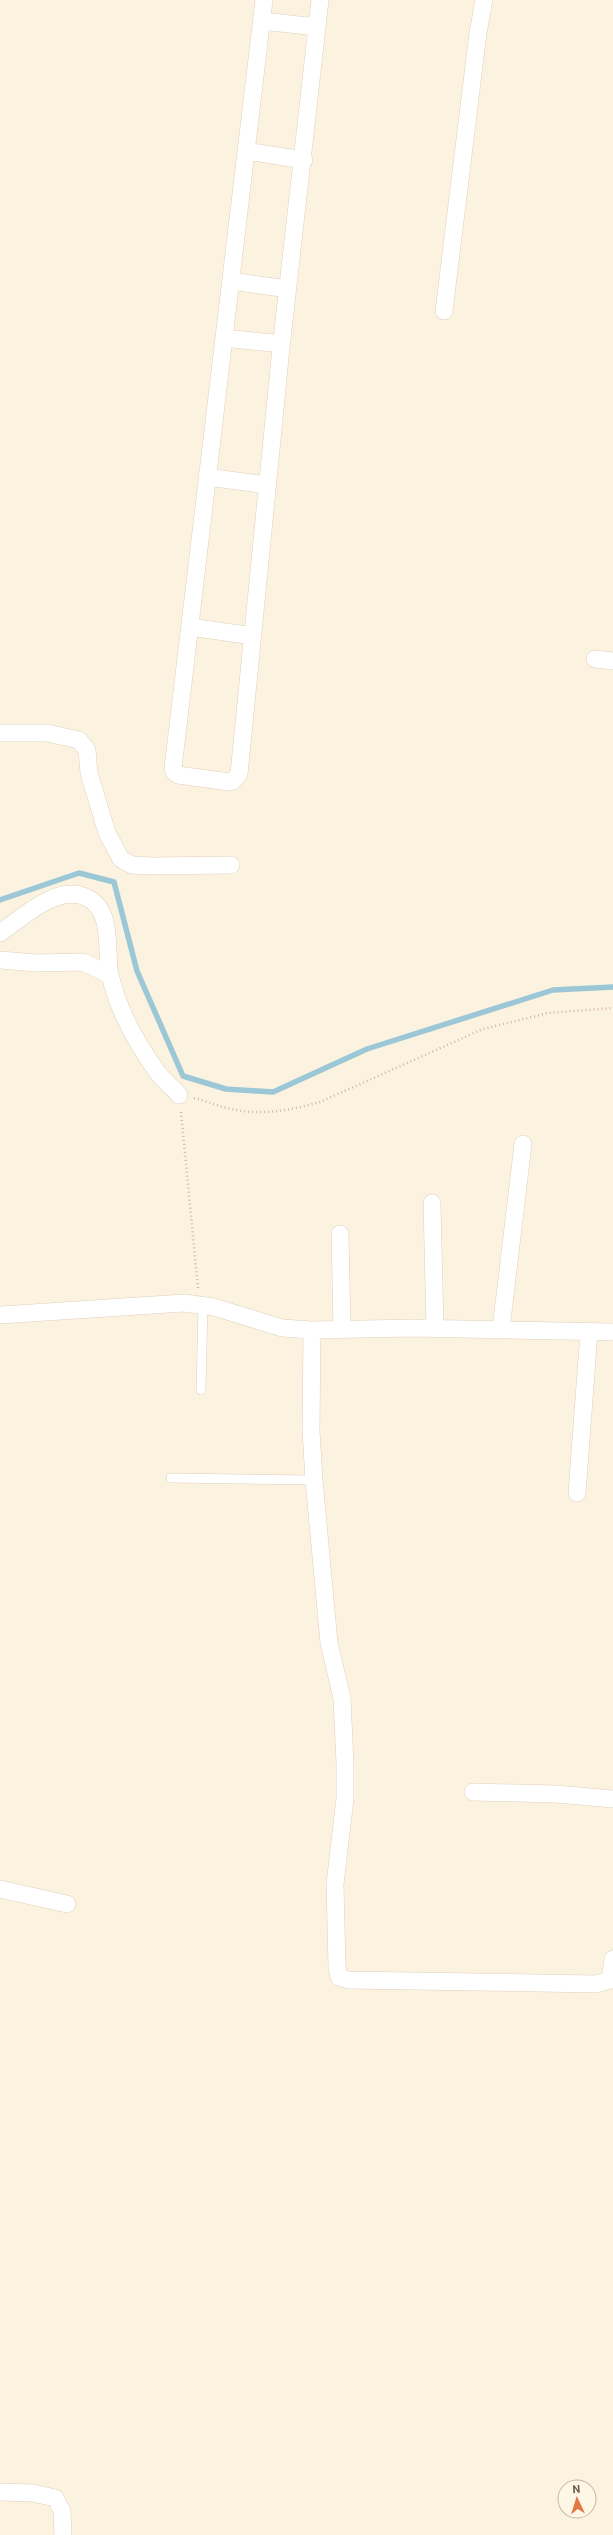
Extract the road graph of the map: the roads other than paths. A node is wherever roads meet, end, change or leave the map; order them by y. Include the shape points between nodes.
1 (264, 0) edge
2 (320, 0) edge
3 (484, 0) edge
4 (262, 21) junction
5 (317, 27) junction
6 (246, 151) junction
7 (304, 160) junction
8 (230, 281) junction
9 (288, 289) junction
10 (444, 311) dead end
11 (224, 338) junction
12 (281, 344) junction
13 (207, 477) junction
14 (267, 485) junction
15 (190, 627) junction
16 (253, 636) junction
17 (596, 659) dead end
18 (613, 661) edge
19 (0, 733) edge
20 (231, 865) dead end
21 (0, 933) edge
22 (0, 960) edge
23 (110, 975) junction
24 (179, 1095) road end
25 (523, 1144) dead end
26 (432, 1203) dead end
27 (340, 1234) dead end
28 (201, 1305) junction
29 (0, 1315) edge
30 (342, 1329) junction
31 (435, 1329) junction
32 (501, 1329) junction
33 (312, 1330) junction
34 (589, 1332) junction
35 (613, 1332) edge
36 (200, 1390) dead end
37 (171, 1478) dead end
38 (314, 1480) junction
39 (577, 1493) dead end
40 (473, 1792) dead end
41 (613, 1799) edge
42 (0, 1889) edge
43 (67, 1904) dead end
44 (613, 1959) edge
45 (0, 2492) edge
46 (63, 2535) edge

1 - 4 street
2 - 5 street
3 - 10 street
4 - 5 street
4 - 6 street
5 - 7 street
6 - 7 street
6 - 8 street
7 - 9 street
8 - 9 street
8 - 11 street
9 - 12 street
11 - 12 street
11 - 13 street
12 - 14 street
13 - 14 street
13 - 15 street
14 - 16 street
15 - 16 street
15 - 16 street via 173,768 178,775 229,782 239,774
17 - 18 street
19 - 20 street via 47,733 79,740 87,750 88,773 105,826 121,859 132,865
21 - 23 street via 47,901 76,894 84,896 93,901 99,909 107,929
22 - 23 street via 36,963 83,962
23 - 24 street via 121,1007 140,1046 159,1074
25 - 32 street
26 - 31 street
27 - 30 street
28 - 29 street via 151,1304
28 - 33 street via 282,1328
28 - 36 lane
30 - 31 street
30 - 33 street
31 - 32 street
32 - 34 street
33 - 38 street via 311,1431
34 - 35 street
34 - 39 street
37 - 38 lane
38 - 44 street via 329,1648 342,1706 345,1799 335,1892 337,1967 340,1977 348,1980 596,1984 610,1980
40 - 41 street via 556,1794
42 - 43 street
45 - 46 street via 33,2493 55,2498 62,2511

